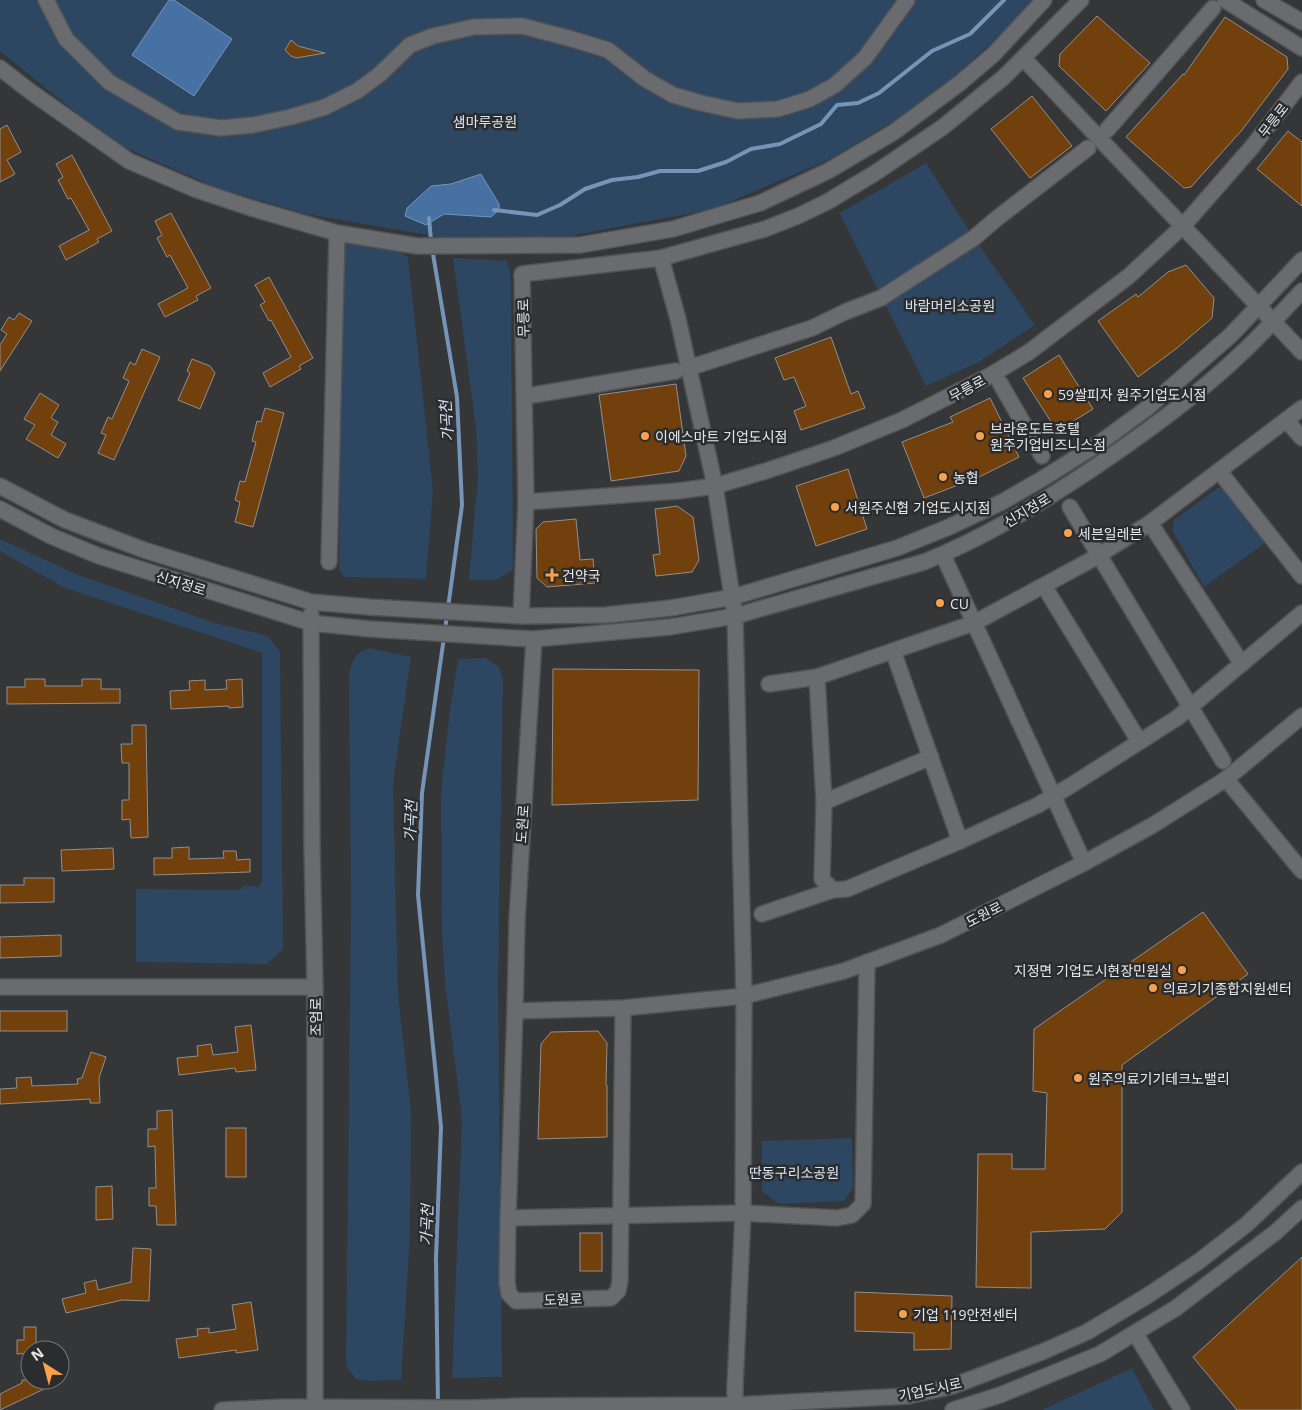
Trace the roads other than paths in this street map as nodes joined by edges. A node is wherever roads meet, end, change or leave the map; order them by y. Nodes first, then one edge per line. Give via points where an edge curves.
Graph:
1 (46, 0) edge
2 (907, 0) edge
3 (1044, 0) edge
4 (1081, 0) edge
5 (1264, 0) edge
6 (1219, 4) edge
7 (1302, 22) edge
8 (1302, 48) edge
9 (1024, 59) junction
10 (0, 68) edge
11 (1302, 82) edge
12 (1107, 130) dead end
13 (1088, 148) dead end
14 (1183, 226) junction
15 (337, 233) junction
16 (661, 258) junction
17 (1302, 260) edge
18 (1302, 291) edge
19 (1258, 305) junction
20 (1273, 321) junction
21 (1302, 352) edge
22 (698, 365) dead end
23 (676, 371) dead end
24 (1000, 383) dead end
25 (533, 395) dead end
26 (1302, 408) edge
27 (1286, 420) junction
28 (1302, 438) edge
29 (1042, 456) dead end
30 (1219, 471) junction
31 (0, 486) edge
32 (714, 486) junction
33 (526, 502) junction
34 (1070, 507) dead end
35 (0, 510) edge
36 (1150, 523) junction
37 (943, 554) junction
38 (1094, 558) junction
39 (329, 562) dead end
40 (1302, 576) edge
41 (1044, 586) junction
42 (733, 597) junction
43 (312, 602) junction
44 (1302, 614) edge
45 (520, 616) junction
46 (735, 616) junction
47 (311, 623) junction
48 (974, 623) junction
49 (534, 639) junction
50 (893, 651) junction
51 (1242, 664) junction
52 (816, 677) junction
53 (769, 684) dead end
54 (1190, 706) junction
55 (1302, 716) edge
56 (1139, 741) junction
57 (931, 756) junction
58 (1223, 761) dead end
59 (1226, 779) junction
60 (1053, 796) junction
61 (824, 802) junction
62 (960, 841) junction
63 (1084, 863) junction
64 (1302, 871) edge
65 (833, 890) junction
66 (762, 914) dead end
67 (867, 962) junction
68 (0, 987) edge
69 (316, 987) junction
70 (744, 996) junction
71 (623, 1008) junction
72 (516, 1010) junction
73 (1302, 1172) edge
74 (1302, 1208) edge
75 (742, 1213) junction
76 (620, 1216) junction
77 (508, 1218) junction
78 (1134, 1333) junction
79 (315, 1408) edge
80 (735, 1408) edge
81 (222, 1410) edge
82 (952, 1410) edge
83 (1182, 1410) edge

1 - 2 street via 66,39 109,82 178,122 220,128 262,123 325,107 357,91 379,75 410,44 474,27 522,26 608,50 645,79 673,94 701,103 738,111 778,109 810,99 841,80 865,58
3 - 15 street via 994,54 894,132 828,171 760,203 673,229 580,245 417,246
4 - 9 street, 무릉로
5 - 7 street
6 - 8 street
6 - 12 street
9 - 14 street
9 - 16 street, 무릉로 via 943,127 827,202 765,228
10 - 15 street via 129,161 197,190
11 - 14 street, 무릉로 via 1252,147
13 - 22 street via 974,238 881,298 812,328
14 - 19 street
14 - 32 street, 무릉로 via 1129,276 1029,352 991,375 902,420 834,448
15 - 39 street
16 - 32 street via 678,319
16 - 33 street, 무릉로 via 522,274
17 - 19 street
18 - 20 street, 신지정로
19 - 20 street
19 - 42 street, 신지정로 via 1231,335 1146,409 1098,444 1002,502 897,548
20 - 21 street
20 - 37 street, 신지정로 via 1197,391 1118,452 996,529
23 - 25 street
24 - 29 street
26 - 27 street
27 - 28 street
27 - 30 street
30 - 36 street
30 - 40 street
31 - 43 street, 신지정로 via 65,520 135,547
32 - 33 street, 무릉로
32 - 42 street
33 - 45 street, 무릉로
34 - 38 street
35 - 47 street, 신지정로 via 99,556
36 - 38 street
36 - 51 street
37 - 46 street, 신지정로 via 868,579
37 - 48 street
38 - 41 street
38 - 54 street
41 - 48 street
41 - 56 street
42 - 45 street, 신지정로 via 606,615
42 - 46 street
43 - 45 street, 신지정로
43 - 47 street, 조엄로
44 - 51 street
46 - 49 street, 신지정로 via 670,627
46 - 70 street
47 - 49 street, 신지정로
47 - 69 street, 조엄로
48 - 50 street
48 - 60 street
49 - 72 street, 도원로 via 516,920
50 - 52 street
50 - 57 street
51 - 54 street
52 - 53 street
52 - 61 street
54 - 56 street via 1177,718
54 - 58 street
55 - 59 street, 도원로
56 - 60 street
57 - 61 street
57 - 62 street
59 - 63 street, 도원로
59 - 64 street
60 - 62 street
60 - 63 street
61 - 65 street via 822,879
62 - 65 street via 847,889
63 - 67 street, 도원로 via 941,935
65 - 66 street
67 - 70 street, 도원로
67 - 75 street via 863,1204 852,1215 837,1218
68 - 69 street
69 - 79 street, 조엄로
70 - 71 street, 도원로
70 - 75 street
71 - 72 street, 도원로
71 - 76 street, 도원로
72 - 77 street, 도원로
73 - 80 street, 기업도시로 via 1248,1224 1198,1262 1087,1332 1042,1352 953,1386 908,1396
74 - 78 street, 기업도시로 via 1276,1232 1176,1308
75 - 76 street
75 - 80 street
76 - 77 street
76 - 77 street, 도원로 via 620,1282 618,1292 611,1298 516,1301 509,1294 507,1282
78 - 82 street, 기업도시로 via 1100,1354 1000,1395
78 - 83 street
79 - 80 street, 기업도시로
79 - 81 street, 기업도시로

